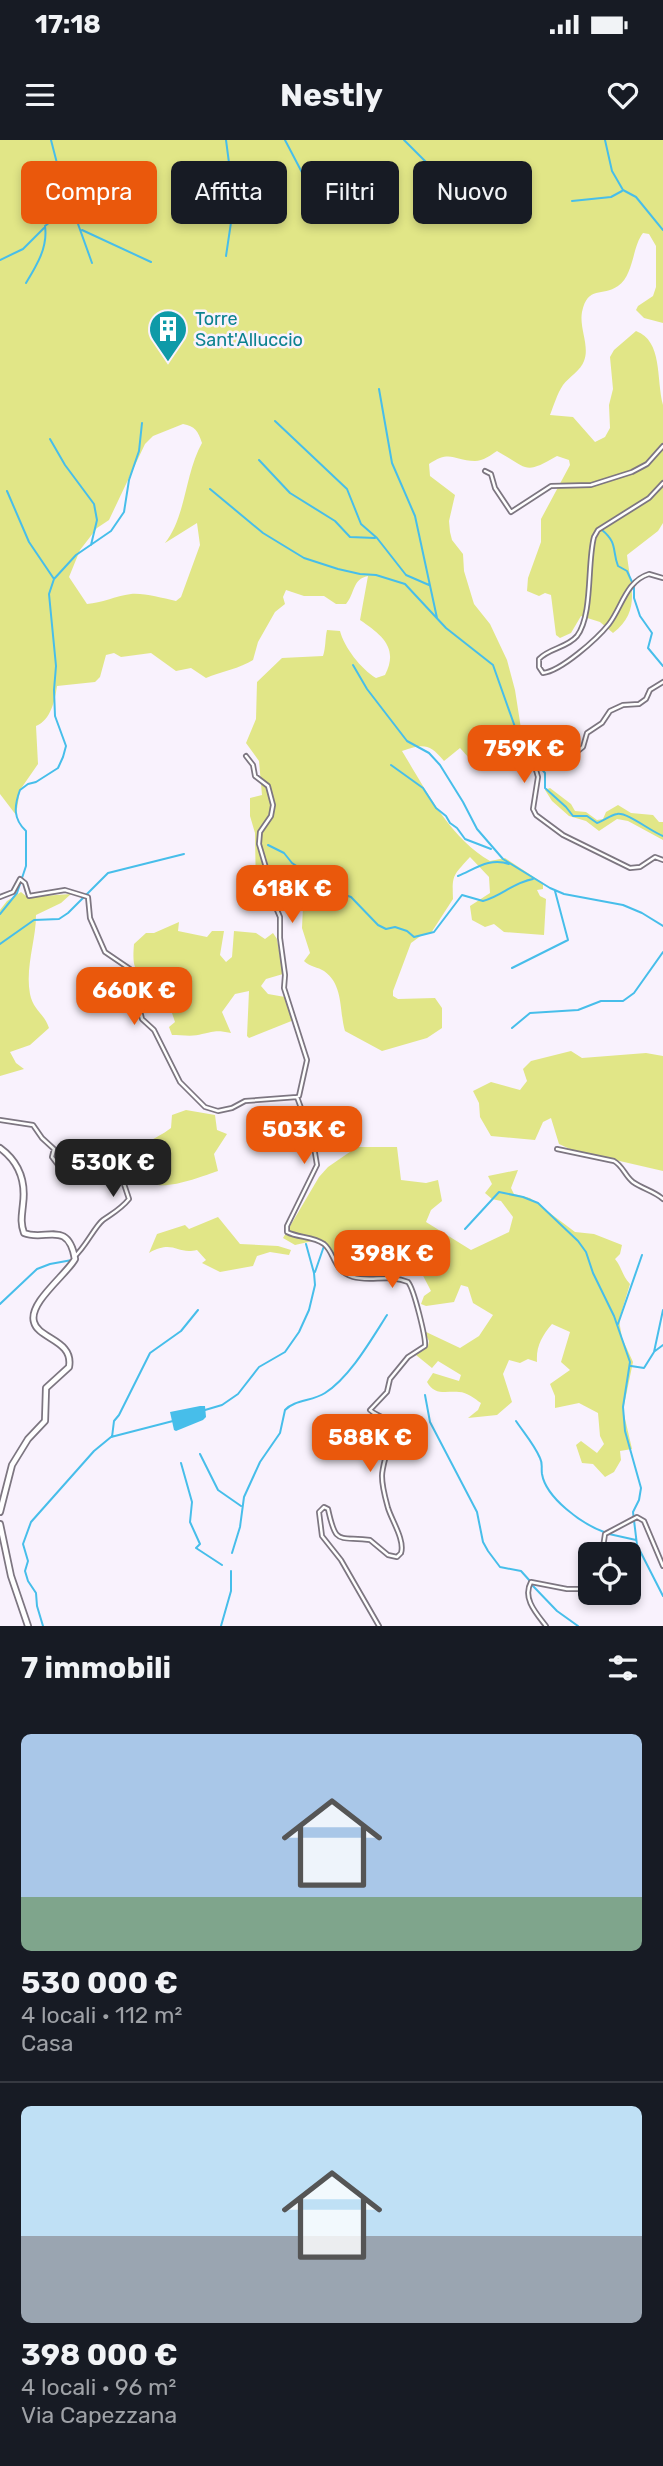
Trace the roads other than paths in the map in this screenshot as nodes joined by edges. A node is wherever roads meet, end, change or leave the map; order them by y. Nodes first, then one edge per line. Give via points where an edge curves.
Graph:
1 (663, 446) edge
2 (485, 471) dead end
3 (663, 483) edge
4 (663, 578) edge
5 (663, 682) edge
6 (246, 756) dead end
7 (663, 860) edge
8 (0, 897) edge
9 (298, 1097) junction
10 (0, 1120) edge
11 (0, 1148) edge
12 (557, 1149) dead end
13 (663, 1199) edge
14 (74, 1257) junction
15 (0, 1512) edge
16 (0, 1524) edge
17 (604, 1542) edge
18 (663, 1566) edge
19 (578, 1589) edge
20 (28, 1626) edge
21 (379, 1626) edge
22 (546, 1626) edge

1 - 2 street via 647,464 632,472 584,486 551,486 511,512
3 - 4 street via 649,498 598,530 582,628 570,642 543,655 539,667 551,673 603,631 635,582 649,574
5 - 7 street via 639,704 610,710 602,723 587,733 578,751 535,763 538,777 533,809 563,835 630,868 655,856
6 - 9 street via 255,776 268,786 273,805 259,845 266,884 281,917 284,988 307,1060
8 - 9 street via 13,892 20,879 29,896 65,890 88,897 90,918 105,953 130,969 142,1018 180,1082 205,1107 218,1111 245,1101
9 - 21 street via 317,1165 288,1232 325,1245 335,1264 354,1278 408,1282 426,1341 390,1378 387,1392 370,1410 382,1417 387,1427 390,1445 382,1488 402,1542 401,1553 394,1557 370,1540 340,1538 332,1528 328,1508 319,1512 322,1536
10 - 14 street via 33,1125 54,1149 52,1157 58,1165 83,1161 119,1169 130,1199 101,1221
11 - 14 street via 20,1172 24,1233 58,1234
12 - 13 street via 614,1161 633,1182
14 - 15 street via 34,1315 36,1327 69,1355 69,1367 46,1388 45,1421 12,1465
16 - 20 street
17 - 18 street via 605,1534 634,1518 644,1521
19 - 22 street via 531,1582 530,1603

